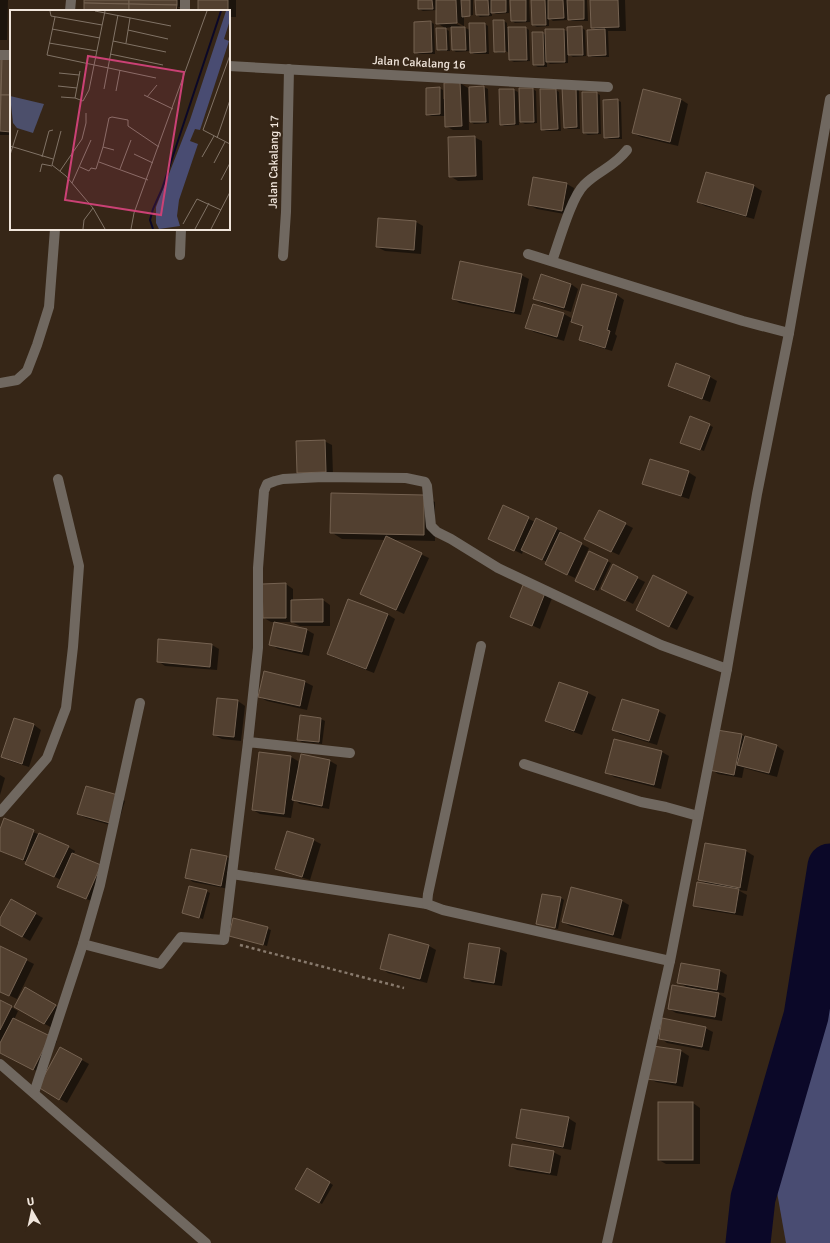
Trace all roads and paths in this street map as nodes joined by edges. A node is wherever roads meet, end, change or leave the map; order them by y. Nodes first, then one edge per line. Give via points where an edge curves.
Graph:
1 (71, 0) edge
2 (185, 0) edge
3 (70, 10) edge
4 (184, 10) edge
5 (230, 66) edge
6 (289, 69) junction
7 (608, 86) dead end
8 (830, 100) edge
9 (627, 150) dead end
10 (55, 230) edge
11 (182, 230) edge
12 (528, 254) dead end
13 (180, 255) dead end
14 (283, 256) dead end
15 (552, 261) junction
16 (789, 333) junction
17 (0, 383) edge
18 (58, 479) dead end
19 (481, 646) dead end
20 (727, 669) junction
21 (140, 703) dead end
22 (248, 742) junction
23 (350, 753) dead end
24 (524, 764) dead end
25 (0, 812) edge
26 (698, 816) junction
27 (232, 874) junction
28 (427, 904) junction
29 (224, 940) junction
30 (83, 944) junction
31 (670, 961) junction
32 (404, 988) dead end
33 (0, 1064) edge
34 (34, 1093) junction
35 (206, 1243) edge
36 (607, 1243) edge

1 - 3 street
2 - 4 street
5 - 6 street, Jalan Cakalang 16
6 - 7 street, Jalan Cakalang 16
6 - 14 street, Jalan Cakalang 17
8 - 16 street
9 - 15 street via 620,159 580,189
10 - 17 street via 49,307 37,346 27,372 17,380
11 - 13 street
12 - 15 street
15 - 16 street
16 - 20 street via 757,494
18 - 25 street via 79,566 66,708 47,758
19 - 28 street
20 - 22 street via 661,645 498,568 437,532 431,526 425,482 406,478 283,479 267,484 264,491 258,568 258,648
20 - 26 street
21 - 30 street via 100,885
22 - 23 street
22 - 27 street
24 - 26 street via 641,802
26 - 31 street
27 - 28 street
27 - 29 street
28 - 31 street via 443,910
29 - 30 street via 181,937 160,964
29 - 32 path
30 - 34 street
31 - 36 street
33 - 34 street
34 - 35 street

